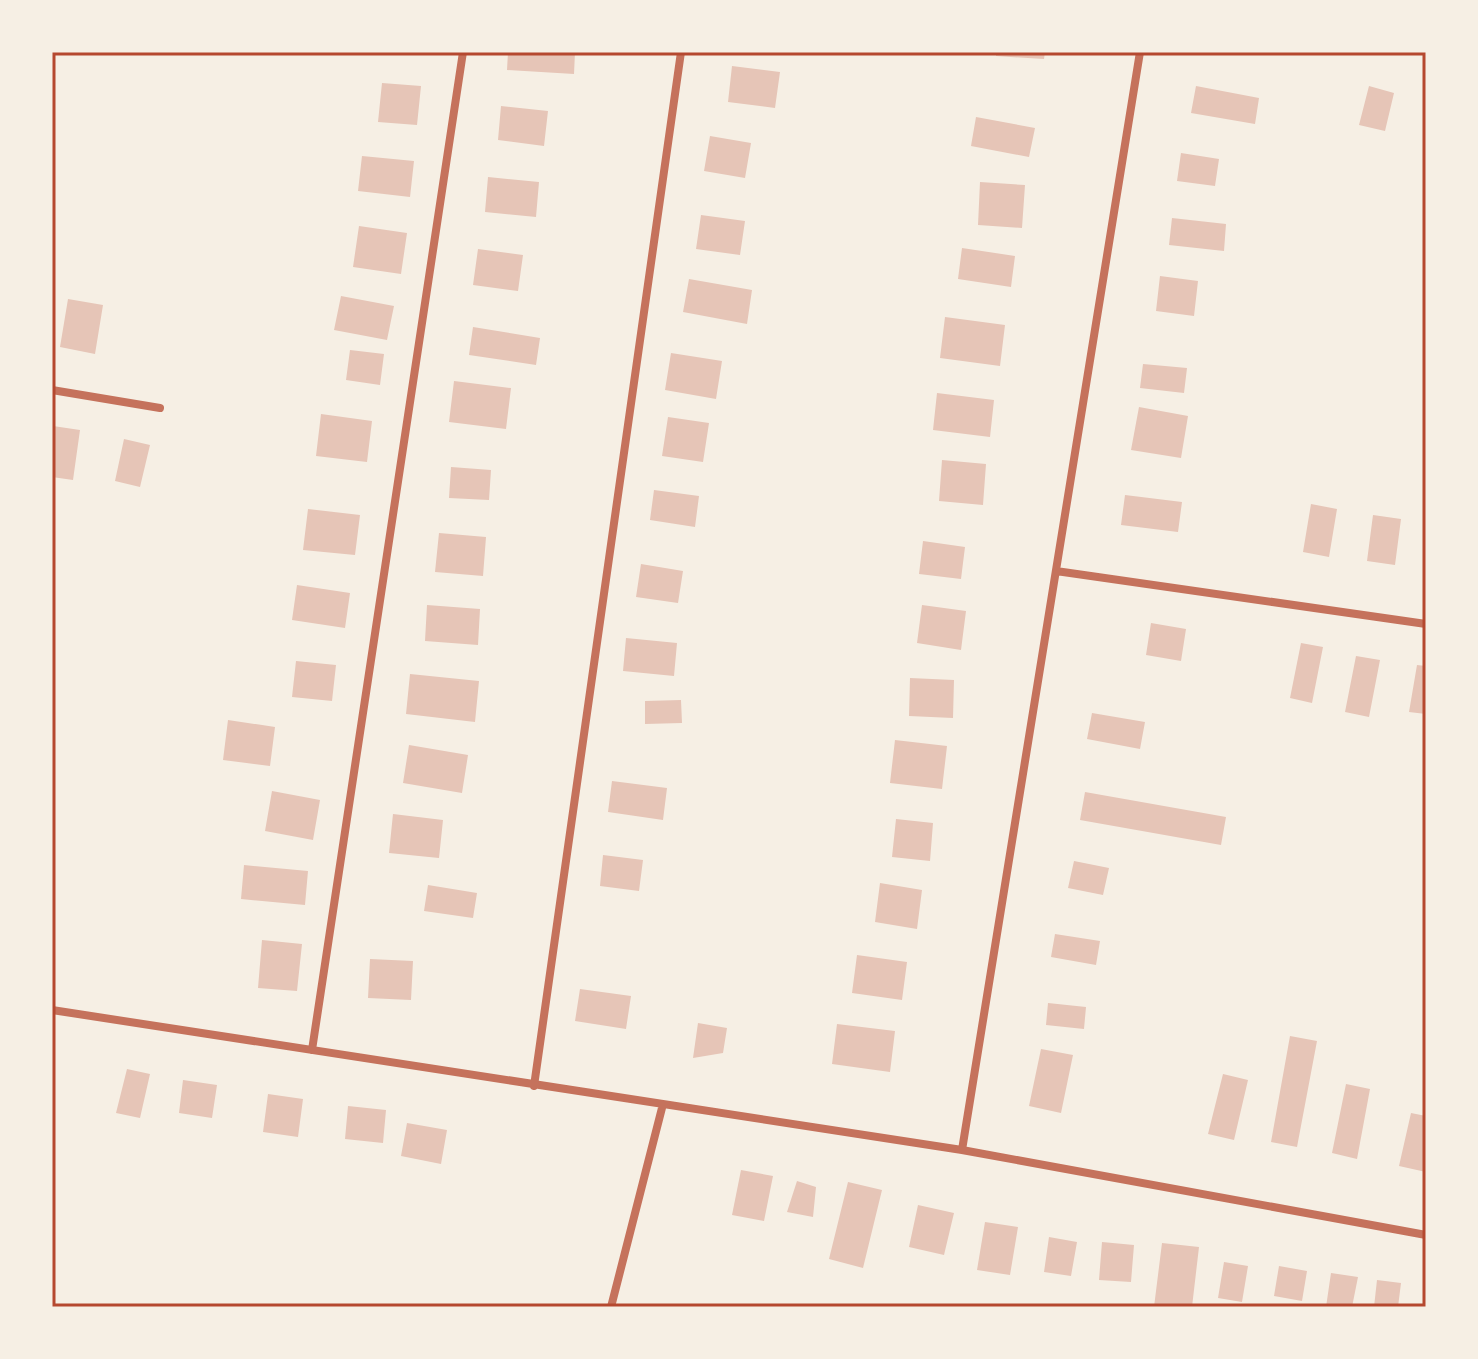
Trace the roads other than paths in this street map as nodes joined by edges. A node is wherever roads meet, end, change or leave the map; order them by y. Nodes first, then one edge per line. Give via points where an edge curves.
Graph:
1 (463, 52) edge
2 (681, 52) edge
3 (1140, 52) edge
4 (52, 390) edge
5 (160, 408) dead end
6 (1056, 571) junction
7 (1426, 624) edge
8 (52, 1010) edge
9 (312, 1050) junction
10 (534, 1086) junction
11 (663, 1104) junction
12 (962, 1150) junction
13 (1426, 1235) edge
14 (611, 1307) edge

1 - 9 street
2 - 10 street
3 - 6 street
4 - 5 street
6 - 7 street
6 - 12 street
8 - 9 street
9 - 10 street
10 - 11 street
11 - 12 street
11 - 14 street
12 - 13 street

